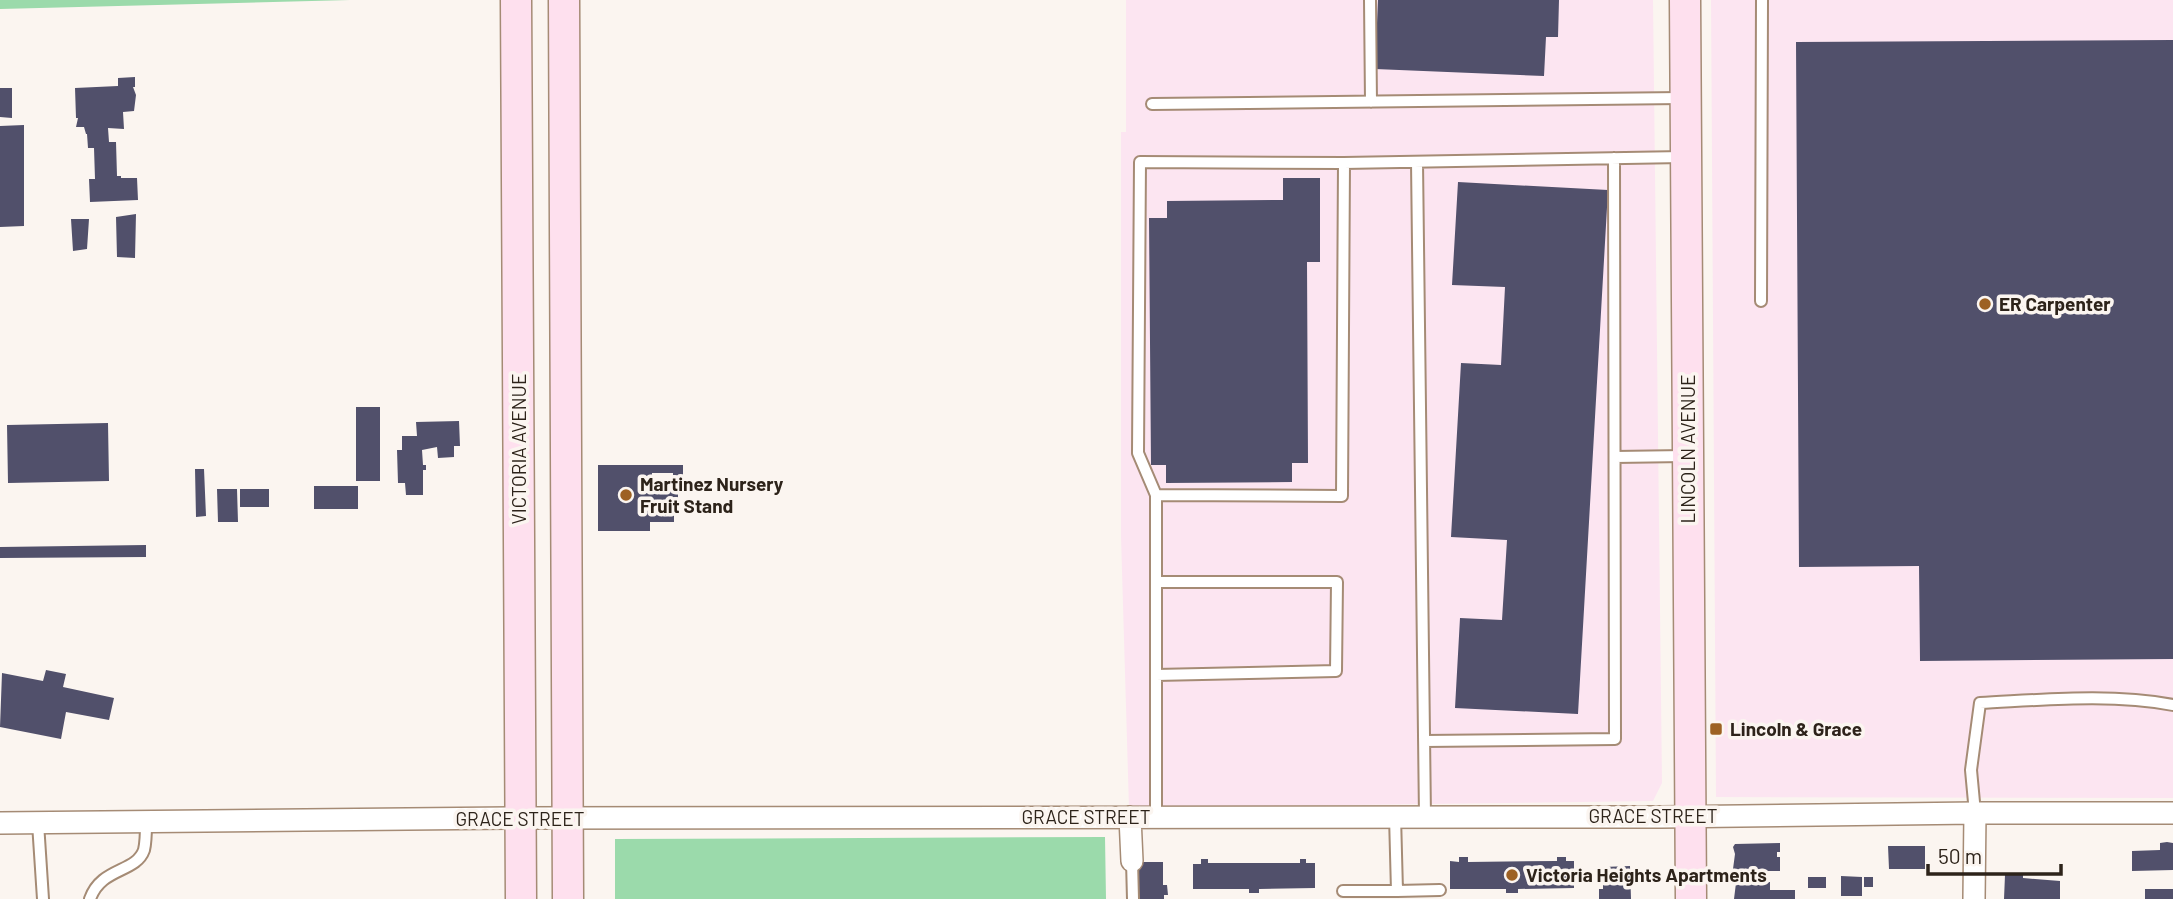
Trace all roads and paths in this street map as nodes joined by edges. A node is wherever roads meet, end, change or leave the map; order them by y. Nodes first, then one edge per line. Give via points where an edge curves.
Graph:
1 (516, 0) edge
2 (564, 0) edge
3 (1370, 0) edge
4 (1685, 0) edge
5 (1762, 0) edge
6 (1685, 98) junction
7 (1371, 102) junction
8 (1152, 104) dead end
9 (1686, 157) junction
10 (1615, 158) junction
11 (1416, 162) junction
12 (1344, 163) junction
13 (1761, 301) dead end
14 (1688, 456) junction
15 (1615, 457) junction
16 (1157, 495) junction
17 (1156, 582) junction
18 (1156, 675) junction
19 (2173, 705) edge
20 (1424, 741) junction
21 (1975, 813) junction
22 (2173, 813) edge
23 (1691, 816) junction
24 (1130, 817) junction
25 (1156, 817) junction
26 (1395, 817) junction
27 (1425, 817) junction
28 (521, 818) junction
29 (568, 819) junction
30 (146, 821) junction
31 (0, 823) edge
32 (38, 823) junction
33 (1132, 861) joint
34 (1440, 890) dead end
35 (1343, 891) dead end
36 (1397, 891) junction
37 (43, 899) edge
38 (90, 899) edge
39 (521, 899) edge
40 (568, 899) edge
41 (1133, 899) edge
42 (1691, 899) edge
43 (1974, 899) edge

1 - 28 main road, VICTORIA AVENUE
2 - 29 main road
3 - 7 lane
4 - 6 main road, LINCOLN AVENUE
5 - 13 lane
6 - 7 lane
6 - 9 main road, LINCOLN AVENUE
7 - 8 lane
9 - 10 lane
9 - 14 main road, LINCOLN AVENUE
10 - 11 lane
10 - 15 lane
11 - 12 lane
11 - 20 lane
12 - 16 lane via 1342,496
12 - 16 lane via 1140,162 1138,453
14 - 15 lane
14 - 23 main road, LINCOLN AVENUE
15 - 20 lane via 1615,739
16 - 17 lane
17 - 18 lane
17 - 18 lane via 1337,582 1337,594 1336,671
18 - 25 lane
19 - 21 lane via 2148,700 1980,703 1971,770
20 - 27 lane
21 - 22 street, GRACE STREET
21 - 23 street, GRACE STREET
21 - 43 street
23 - 27 street, GRACE STREET
23 - 42 main road, LINCOLN AVENUE
24 - 25 street, GRACE STREET
24 - 29 street, GRACE STREET
24 - 33 street
25 - 26 street, GRACE STREET
26 - 27 street, GRACE STREET
26 - 36 lane
28 - 29 street, GRACE STREET
28 - 30 street, GRACE STREET
28 - 39 main road, VICTORIA AVENUE
29 - 40 main road
30 - 32 street, GRACE STREET
30 - 38 lane via 144,851 134,864 111,873 96,886
31 - 32 street, GRACE STREET
32 - 37 lane
33 - 41 lane
34 - 36 lane
35 - 36 lane

